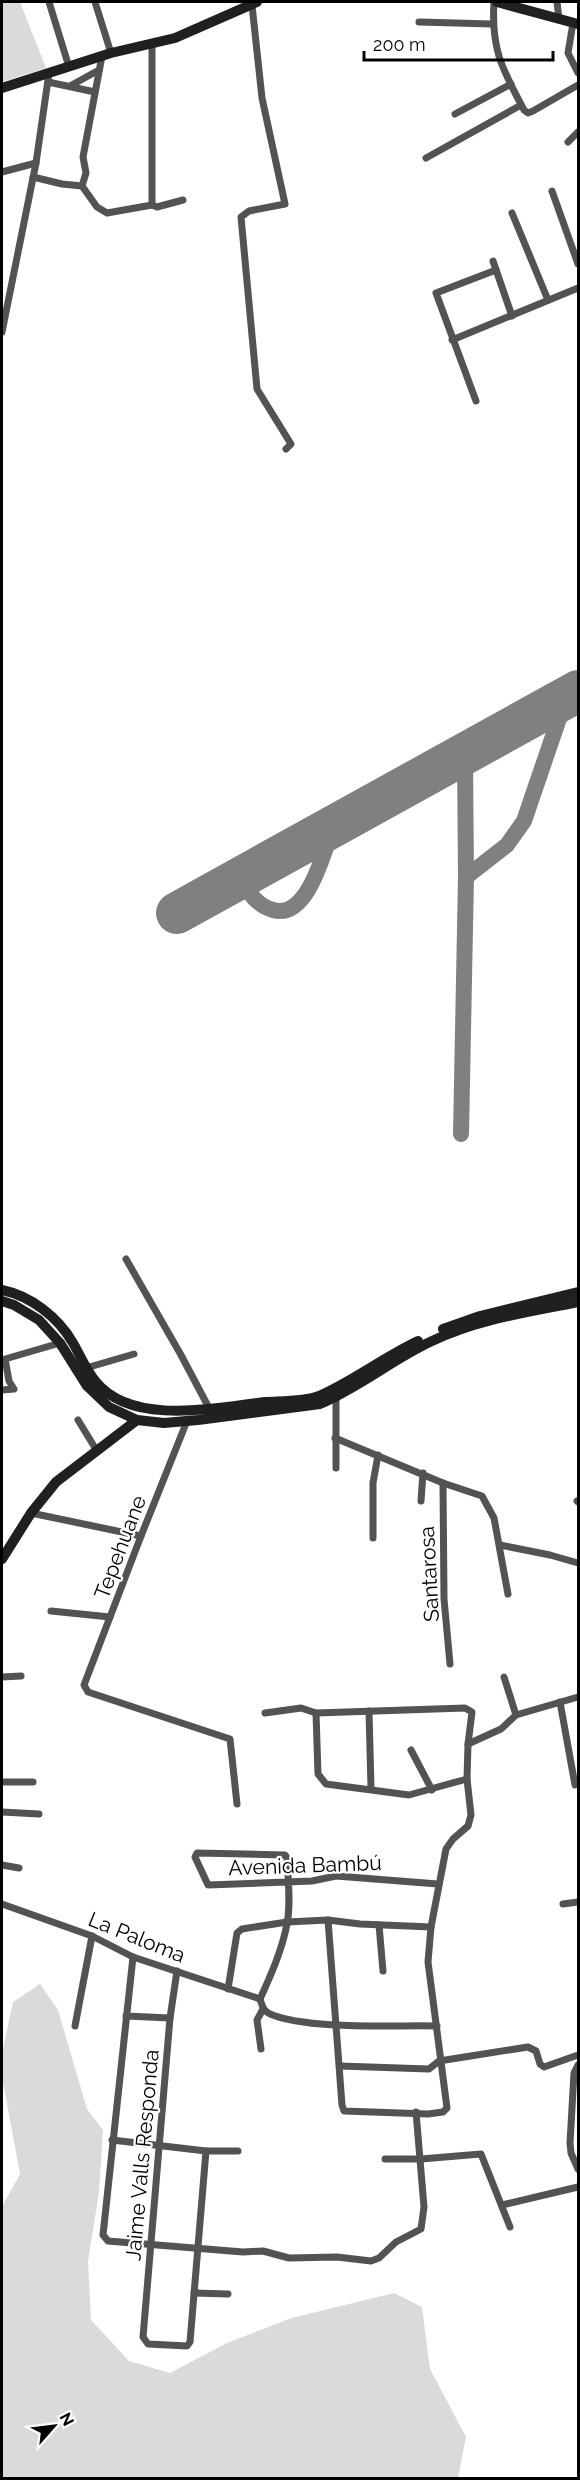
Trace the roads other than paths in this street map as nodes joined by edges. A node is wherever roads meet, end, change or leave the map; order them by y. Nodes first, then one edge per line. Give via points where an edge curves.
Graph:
1 (49, 2) edge
2 (95, 2) edge
3 (495, 2) edge
4 (557, 2) edge
5 (255, 3) edge
6 (510, 4) edge
7 (559, 19) junction
8 (419, 22) dead end
9 (576, 23) edge
10 (492, 24) junction
11 (152, 45) junction
12 (107, 54) junction
13 (69, 67) junction
14 (99, 70) junction
15 (579, 73) edge
16 (48, 77) junction
17 (510, 84) junction
18 (579, 85) edge
19 (69, 86) junction
20 (2, 88) edge
21 (95, 92) junction
22 (521, 105) junction
23 (455, 114) dead end
24 (579, 132) edge
25 (568, 142) dead end
26 (426, 158) dead end
27 (36, 163) junction
28 (2, 172) edge
29 (33, 177) junction
30 (82, 186) junction
31 (552, 191) dead end
32 (183, 200) dead end
33 (152, 205) junction
34 (512, 213) dead end
35 (493, 261) dead end
36 (579, 264) edge
37 (496, 270) junction
38 (579, 288) edge
39 (548, 300) junction
40 (512, 316) junction
41 (2, 332) edge
42 (452, 340) junction
43 (476, 401) dead end
44 (286, 449) dead end
45 (126, 1259) dead end
46 (2, 1290) edge
47 (579, 1292) edge
48 (2, 1301) edge
49 (579, 1302) edge
50 (60, 1343) junction
51 (134, 1354) dead end
52 (86, 1368) junction
53 (2, 1390) edge
54 (336, 1397) junction
55 (127, 1404) junction
56 (209, 1408) junction
57 (122, 1415) junction
58 (78, 1420) dead end
59 (137, 1420) junction
60 (187, 1421) junction
61 (335, 1437) junction
62 (97, 1451) junction
63 (378, 1455) junction
64 (336, 1468) dead end
65 (423, 1473) junction
66 (443, 1483) junction
67 (421, 1501) dead end
68 (30, 1513) junction
69 (141, 1536) junction
70 (373, 1538) dead end
71 (500, 1545) junction
72 (2, 1559) edge
73 (579, 1563) edge
74 (508, 1594) dead end
75 (51, 1611) dead end
76 (110, 1617) junction
77 (450, 1664) dead end
78 (21, 1676) dead end
79 (2, 1677) edge
80 (504, 1677) dead end
81 (579, 1697) edge
82 (560, 1702) junction
83 (369, 1711) junction
84 (265, 1713) dead end
85 (316, 1713) junction
86 (516, 1715) junction
87 (468, 1744) junction
88 (411, 1750) dead end
89 (467, 1779) junction
90 (2, 1782) edge
91 (33, 1782) dead end
92 (575, 1785) dead end
93 (371, 1788) junction
94 (432, 1790) junction
95 (237, 1804) dead end
96 (2, 1812) edge
97 (39, 1814) dead end
98 (2, 1865) edge
99 (19, 1868) dead end
100 (288, 1882) junction
101 (438, 1884) junction
102 (579, 1902) edge
103 (2, 1904) edge
104 (563, 1904) dead end
105 (328, 1920) junction
106 (287, 1922) junction
107 (379, 1925) junction
108 (431, 1927) junction
109 (92, 1936) junction
110 (133, 1957) junction
111 (177, 1971) junction
112 (383, 1971) dead end
113 (228, 1989) junction
114 (260, 1999) junction
115 (263, 2009) junction
116 (126, 2016) junction
117 (170, 2019) junction
118 (337, 2024) junction
119 (75, 2026) dead end
120 (436, 2026) junction
121 (261, 2049) dead end
122 (579, 2055) edge
123 (439, 2061) junction
124 (579, 2065) edge
125 (340, 2066) junction
126 (416, 2112) junction
127 (112, 2140) junction
128 (159, 2146) junction
129 (206, 2151) junction
130 (238, 2151) dead end
131 (385, 2159) dead end
132 (421, 2159) junction
133 (579, 2169) edge
134 (579, 2187) edge
135 (502, 2205) junction
136 (510, 2227) dead end
137 (152, 2245) junction
138 (197, 2249) junction
139 (194, 2293) junction
140 (228, 2294) dead end

1 - 13 street
2 - 12 street
3 - 6 main road
3 - 10 street
4 - 7 street
5 - 11 main road
5 - 44 street via 262,98 285,204 249,211 241,217 257,389 291,444
6 - 7 main road
7 - 9 main road
8 - 10 street
9 - 15 street via 568,53
10 - 17 street via 494,43
11 - 12 main road
11 - 33 street
12 - 13 main road
12 - 14 street
13 - 16 main road
14 - 19 street
14 - 21 street
16 - 19 street
16 - 20 main road
16 - 27 street
17 - 22 street
17 - 23 street
18 - 22 street via 528,113
19 - 21 street
21 - 30 street
22 - 26 street
24 - 25 street
27 - 28 street
27 - 29 street
29 - 30 street
29 - 41 street
30 - 33 street via 97,207 108,213
31 - 36 street
32 - 33 street
34 - 39 street
35 - 37 street
37 - 40 street
37 - 42 street via 436,293
38 - 39 street
39 - 40 street
40 - 42 street
42 - 43 street
45 - 56 street
46 - 52 main road via 33,1302 47,1313 71,1340
47 - 56 main road via 459,1322 405,1347 317,1397
48 - 50 main road via 39,1320
49 - 54 main road via 462,1328 408,1353
50 - 53 street via 5,1359 14,1389
50 - 57 main road via 87,1386
51 - 52 street
52 - 55 main road via 105,1391
54 - 60 main road via 320,1404
54 - 61 street
55 - 56 main road via 162,1410
55 - 57 main road
57 - 59 main road
58 - 62 street
59 - 60 main road
59 - 62 main road
60 - 69 street, Tepehuane
61 - 63 street
61 - 64 street
62 - 68 main road via 56,1482
63 - 65 street
63 - 70 street via 373,1483
65 - 66 street
65 - 67 street
66 - 71 street via 482,1496 494,1518
66 - 77 street, Santarosa via 444,1599
68 - 69 street
68 - 72 main road
69 - 76 street, Tepehuane
71 - 73 street
71 - 74 street
75 - 76 street
76 - 95 street, Tepehuane via 84,1685 88,1692 230,1739
78 - 79 street
80 - 86 street
81 - 82 street
82 - 86 street
82 - 92 street
83 - 85 street
83 - 87 street via 469,1708 472,1712
83 - 93 street
84 - 85 street via 301,1708
85 - 93 street via 321,1780 326,1784
86 - 87 street via 501,1729
87 - 89 street
88 - 94 street
89 - 94 street
89 - 101 street via 471,1815 468,1826 446,1849
90 - 91 street
93 - 94 street via 409,1795
96 - 97 street
98 - 99 street
100 - 100 street, Avenida Bambú via 208,1885 196,1853 285,1855
100 - 101 street, Avenida Bambú via 336,1876
100 - 106 street
101 - 108 street
102 - 104 street
103 - 109 street, La Paloma
105 - 106 street
105 - 107 street
105 - 118 street
106 - 113 street via 239,1930
106 - 114 street via 278,1959
107 - 108 street
107 - 112 street
108 - 120 street via 429,1979
109 - 110 street, La Paloma
109 - 119 street
110 - 111 street, La Paloma
110 - 116 street
111 - 113 street, La Paloma
111 - 117 street, Jaime Valls Responda
113 - 114 street, La Paloma
114 - 115 street
115 - 118 street via 301,2021
115 - 121 street via 257,2020
116 - 117 street
116 - 127 street
117 - 128 street, Jaime Valls Responda
118 - 120 street
118 - 125 street
120 - 123 street
122 - 123 street via 544,2067 536,2050 528,2047
123 - 125 street via 429,2069
123 - 126 street via 446,2110
124 - 133 street via 574,2073 570,2143
125 - 126 street via 344,2111
126 - 132 street
127 - 128 street
127 - 137 street via 103,2235 108,2241
128 - 129 street
128 - 137 street, Jaime Valls Responda
129 - 130 street
129 - 138 street
131 - 132 street
132 - 135 street via 481,2154
132 - 138 street via 421,2229 396,2242 379,2258 289,2258 263,2251
134 - 135 street
135 - 136 street
137 - 138 street
137 - 139 street, Jaime Valls Responda via 143,2337 148,2344 190,2342
138 - 139 street
139 - 140 street

